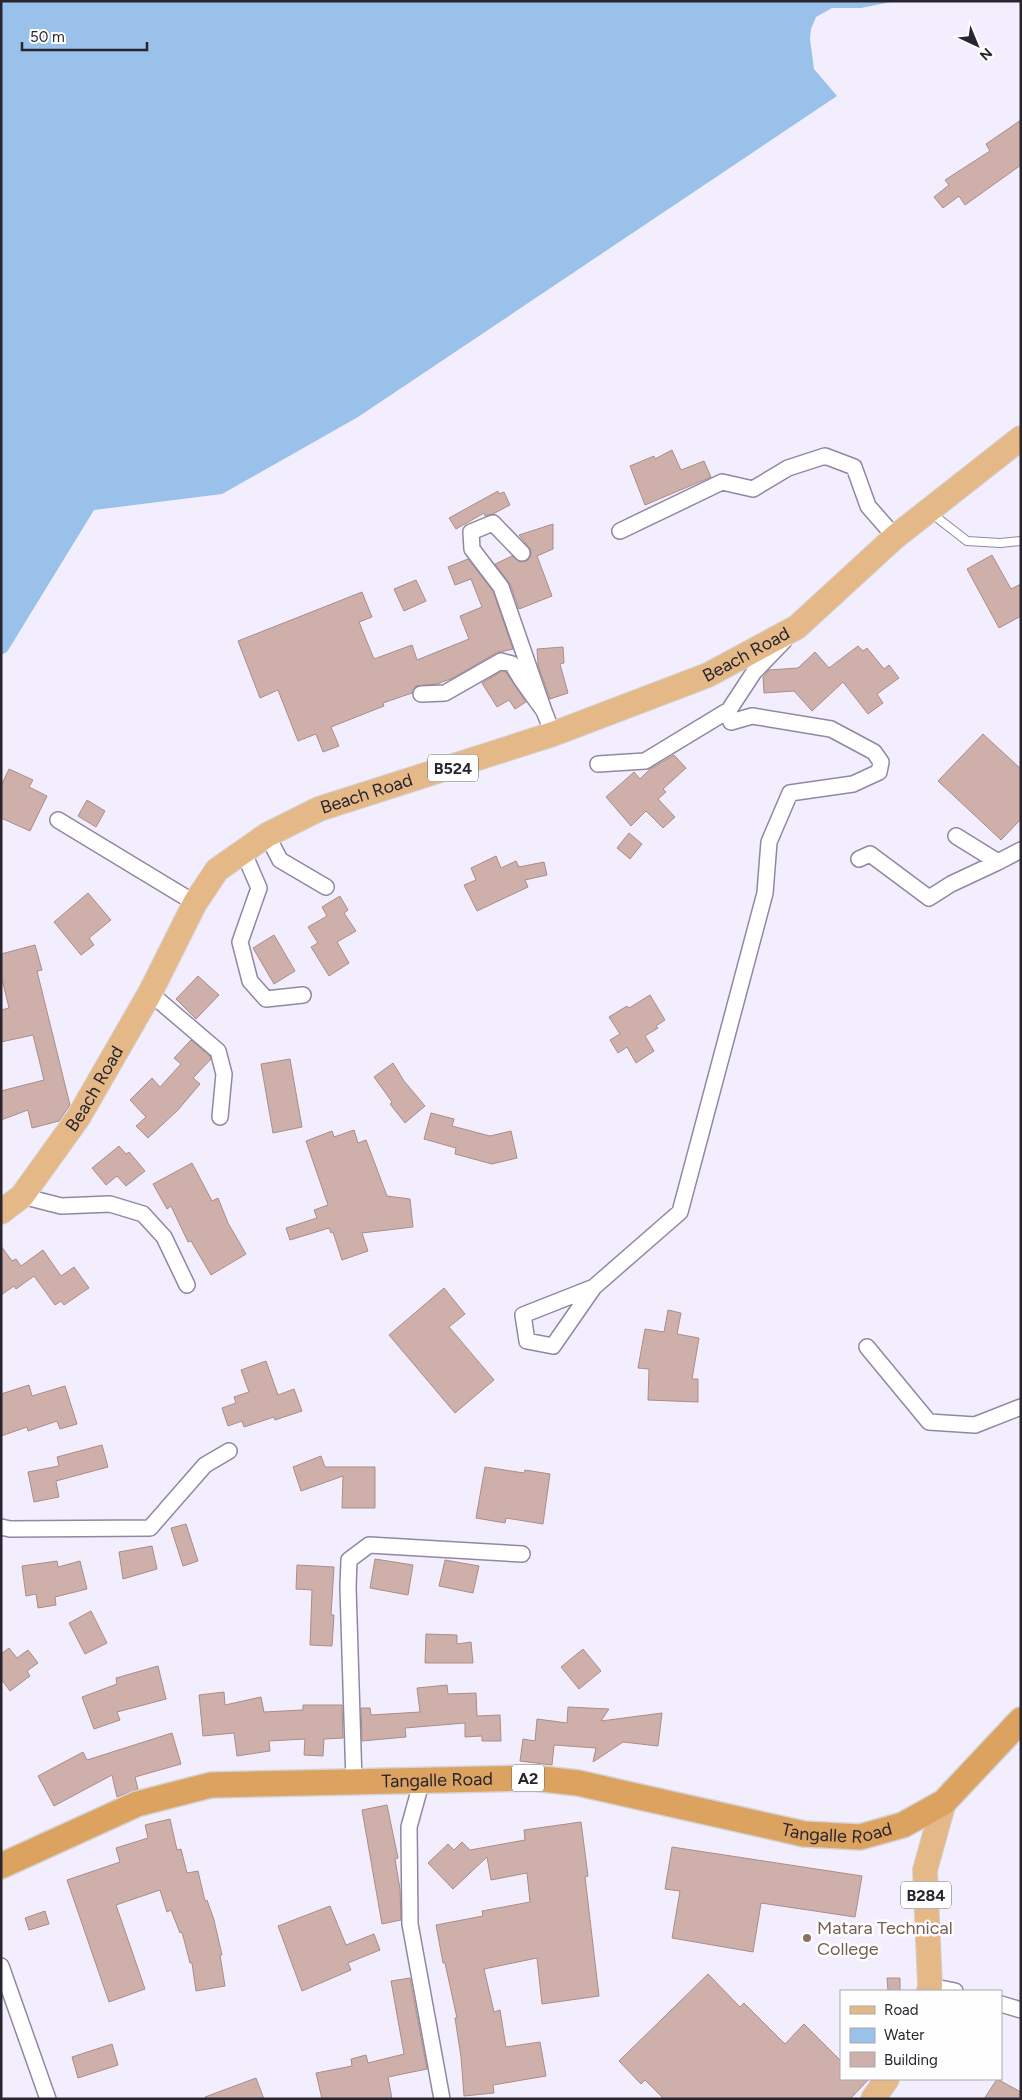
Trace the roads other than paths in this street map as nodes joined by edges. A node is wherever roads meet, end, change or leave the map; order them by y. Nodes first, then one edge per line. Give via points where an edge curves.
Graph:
1 (1021, 438) edge
2 (928, 511) junction
3 (620, 531) dead end
4 (895, 537) junction
5 (1021, 541) edge
6 (522, 553) dead end
7 (797, 627) junction
8 (421, 694) dead end
9 (729, 710) junction
10 (544, 712) junction
11 (553, 734) junction
12 (598, 764) dead end
13 (58, 820) dead end
14 (267, 835) junction
15 (956, 836) dead end
16 (1021, 850) edge
17 (243, 852) junction
18 (859, 860) dead end
19 (998, 862) junction
20 (326, 887) dead end
21 (195, 903) junction
22 (150, 993) junction
23 (303, 995) dead end
24 (220, 1117) dead end
25 (22, 1196) junction
26 (1, 1212) edge
27 (187, 1284) dead end
28 (594, 1287) junction
29 (867, 1347) dead end
30 (1021, 1406) edge
31 (229, 1451) dead end
32 (1, 1526) edge
33 (522, 1554) dead end
34 (1021, 1720) edge
35 (422, 1780) junction
36 (354, 1782) junction
37 (944, 1802) junction
38 (1, 1866) edge
39 (1, 1966) edge
40 (930, 1988) edge
41 (947, 1990) edge
42 (1002, 2004) edge
43 (1021, 2010) edge
44 (886, 2080) edge
45 (48, 2099) edge
46 (442, 2099) edge
47 (873, 2099) edge

1 - 2 main road, Beach Road / B524
2 - 4 main road, Beach Road / B524
2 - 5 lane via 966,540
3 - 4 street via 722,482 753,490 788,468 825,456 854,467 868,506
4 - 7 main road, Beach Road / B524
6 - 10 street via 493,522 471,532 472,550 501,587
7 - 9 street via 754,672
7 - 11 main road, Beach Road / B524 via 708,675
8 - 10 street via 445,693 501,661 512,664
9 - 12 street via 645,761
9 - 28 street via 731,722 752,716 831,729 874,752 881,762 879,772 853,784 790,793 769,842 765,893 680,1212
10 - 11 street
11 - 14 main road, Beach Road / B524 via 319,809
13 - 21 street
14 - 17 main road, Beach Road / B524
14 - 20 street via 280,860
15 - 19 street
16 - 19 street
17 - 21 main road, Beach Road / B524 via 217,870
17 - 23 street via 259,888 240,942 250,981 266,999
18 - 19 street via 870,854 929,898 950,884
21 - 22 main road, Beach Road / B524
22 - 24 street via 218,1051 224,1074
22 - 25 main road, Beach Road / B524 via 78,1118
25 - 26 main road, Beach Road / B524
25 - 27 street via 61,1206 110,1204 143,1214 164,1237
28 - 28 street via 523,1315 527,1341 553,1346
29 - 30 street via 929,1422 975,1426
31 - 32 street via 205,1465 150,1528 10,1529
33 - 36 street via 369,1545 349,1560
34 - 37 highway, Tangalle Road / A2
35 - 36 highway, Tangalle Road / A2
35 - 37 highway, Tangalle Road / A2 via 533,1778 578,1783 804,1834 860,1837 903,1825
35 - 46 street via 409,1827 410,1924
36 - 38 highway, Tangalle Road / A2 via 211,1785 178,1792 137,1804
37 - 40 main road, B284 via 925,1870
39 - 45 street
40 - 41 street
42 - 43 street
44 - 47 main road

